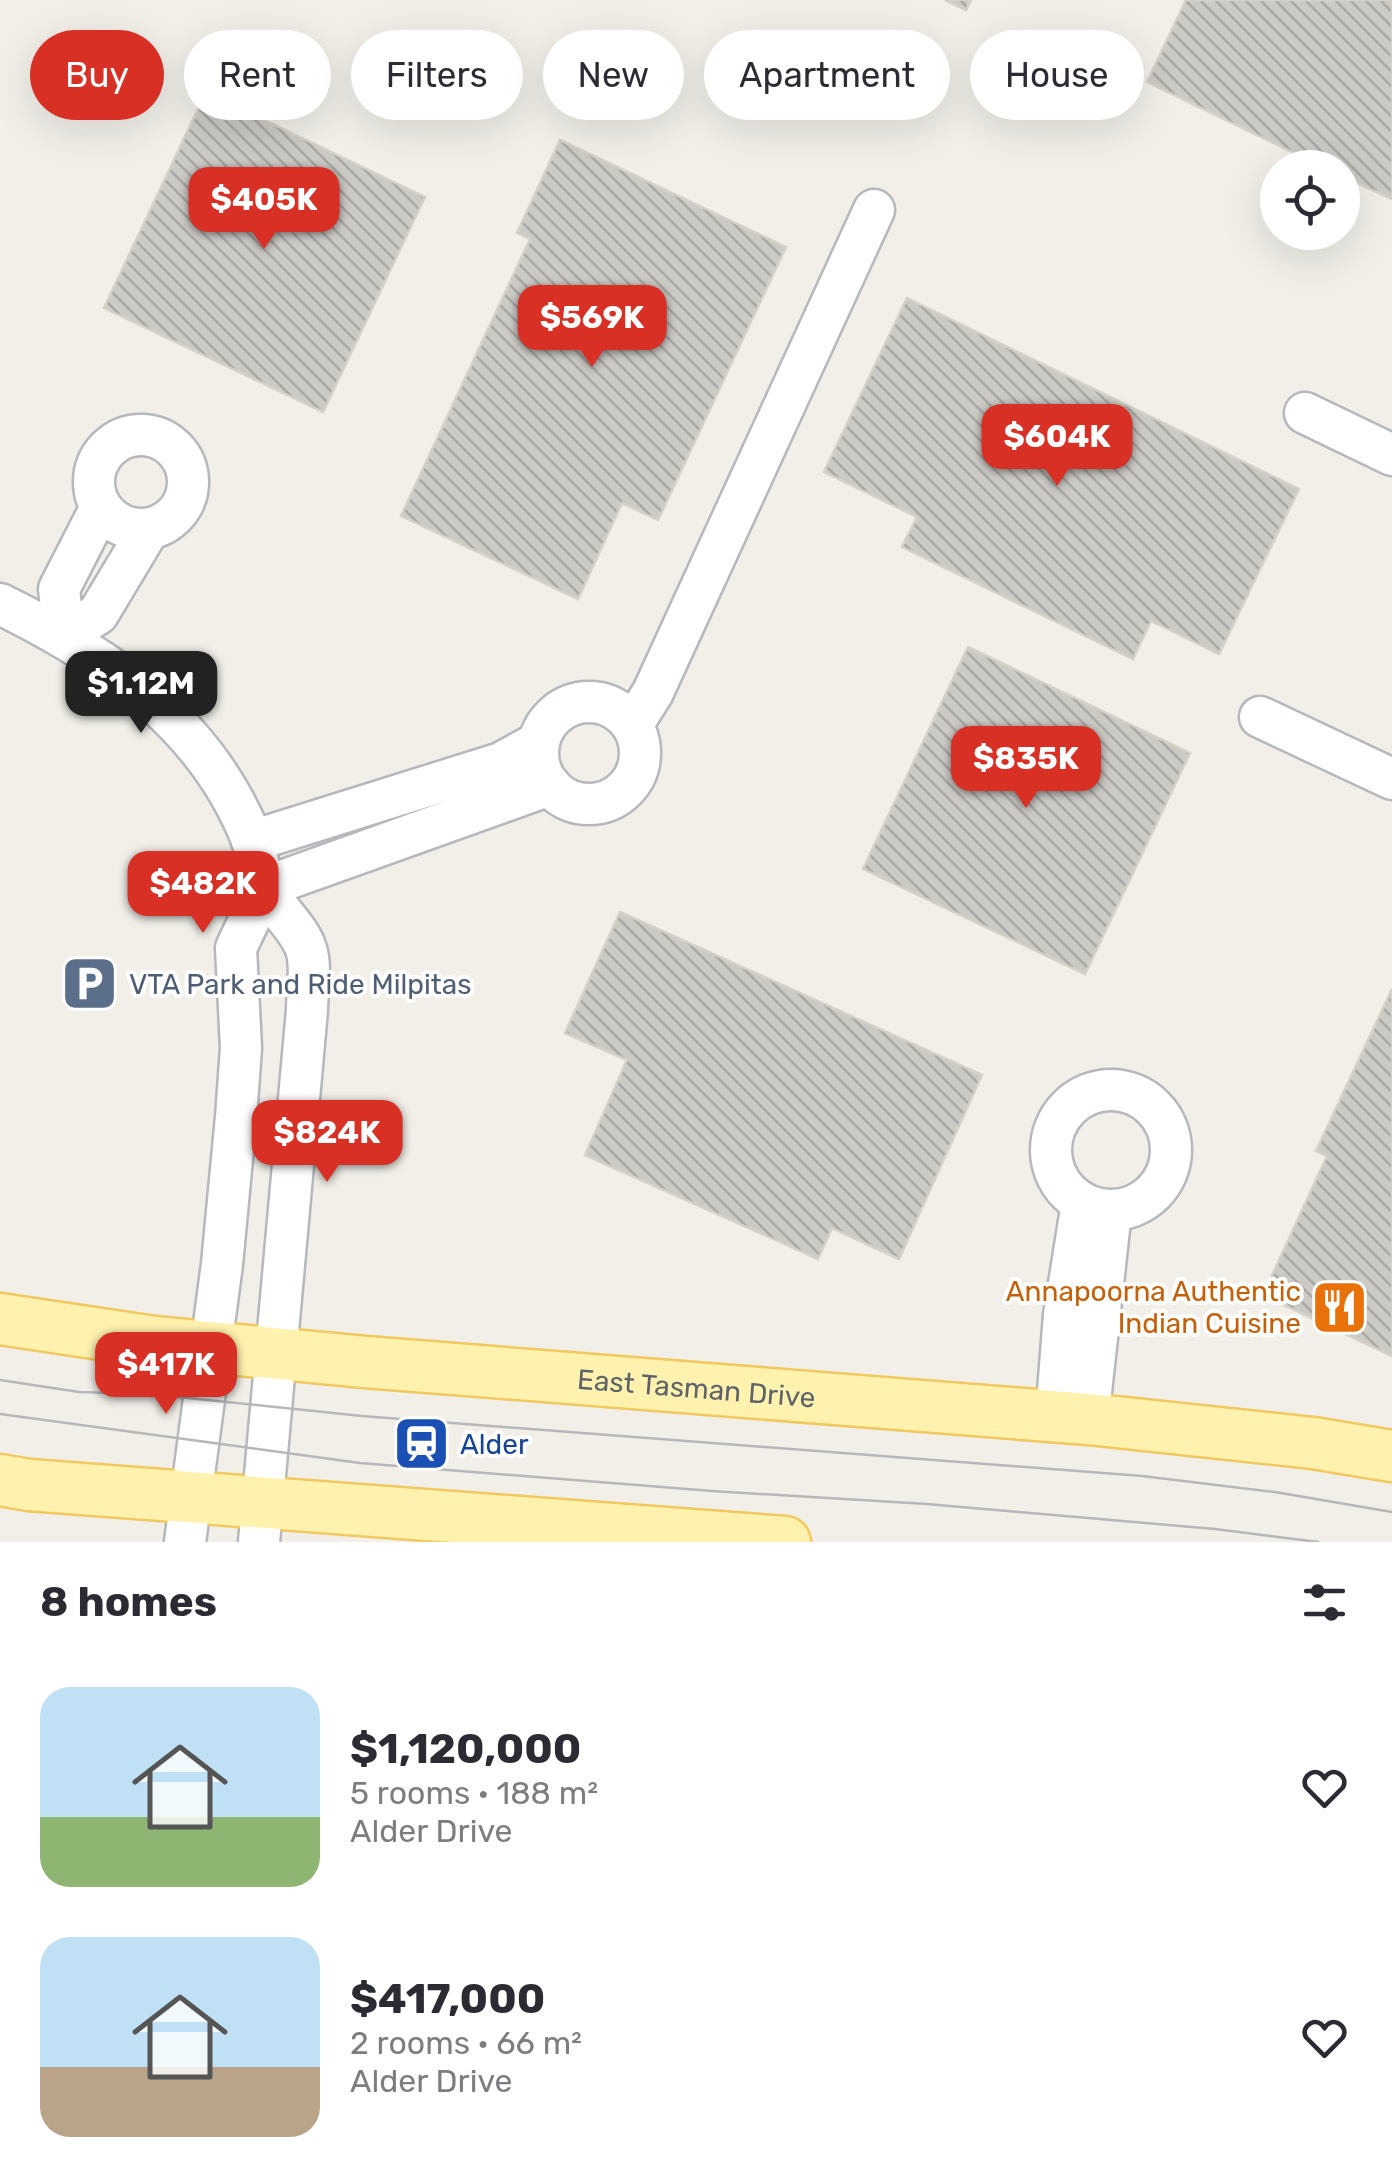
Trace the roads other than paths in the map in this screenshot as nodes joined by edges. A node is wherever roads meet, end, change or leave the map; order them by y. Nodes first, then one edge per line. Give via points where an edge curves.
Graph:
1 (874, 210) dead end
2 (1305, 413) dead end
3 (1392, 455) edge
4 (100, 507) junction
5 (149, 528) junction
6 (0, 604) edge
7 (64, 635) junction
8 (1260, 717) dead end
9 (632, 724) junction
10 (538, 742) junction
11 (1392, 779) edge
12 (550, 785) junction
13 (252, 841) junction
14 (265, 888) junction
15 (1096, 1207) dead end
16 (0, 1319) edge
17 (211, 1346) junction
18 (277, 1353) junction
19 (1072, 1418) junction
20 (1392, 1456) edge
21 (0, 1480) edge
22 (188, 1519) edge
23 (261, 1522) edge
24 (785, 1542) edge

1 - 9 street via 653,692
2 - 3 street
4 - 5 street via 114,521
4 - 5 street via 94,472 102,454 132,435 168,443 188,474 187,492 180,509
4 - 7 street via 60,590
5 - 7 street via 98,614
6 - 7 street
7 - 13 street via 152,698 192,738
8 - 11 street
9 - 10 street via 619,710 580,702 546,724
9 - 12 street via 640,764 618,796 579,804
10 - 12 street via 538,762
10 - 13 street via 502,763
12 - 14 street
13 - 14 street
14 - 17 street via 236,948 241,1048
14 - 18 street via 306,949 307,1010
15 - 19 street
16 - 17 main road, East Tasman Drive
17 - 18 main road, East Tasman Drive
17 - 22 street
18 - 19 main road, East Tasman Drive
18 - 23 street
19 - 20 main road, East Tasman Drive
21 - 22 main road
22 - 23 main road
23 - 24 main road

